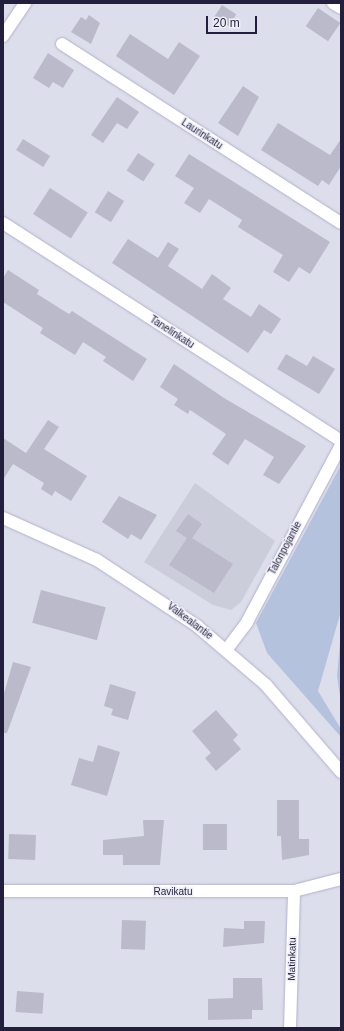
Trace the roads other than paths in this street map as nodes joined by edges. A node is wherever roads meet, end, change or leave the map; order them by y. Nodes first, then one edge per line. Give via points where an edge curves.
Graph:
1 (25, 3) edge
2 (333, 3) edge
3 (341, 8) edge
4 (3, 36) edge
5 (62, 44) dead end
6 (3, 223) edge
7 (341, 223) edge
8 (341, 441) edge
9 (341, 445) edge
10 (3, 518) edge
11 (227, 649) junction
12 (341, 772) edge
13 (341, 879) edge
14 (3, 891) edge
15 (294, 891) junction
16 (290, 1028) edge

1 - 4 street
2 - 3 street
5 - 7 street, Laurinkatu
6 - 8 street, Tanelinkatu
9 - 11 street, Talonpojantie via 247,622
10 - 11 street, Valkealantie via 69,545 127,577
11 - 12 street, Valkealantie via 266,685
13 - 15 street, Ravikatu
14 - 15 street, Ravikatu
15 - 16 street, Matinkatu

